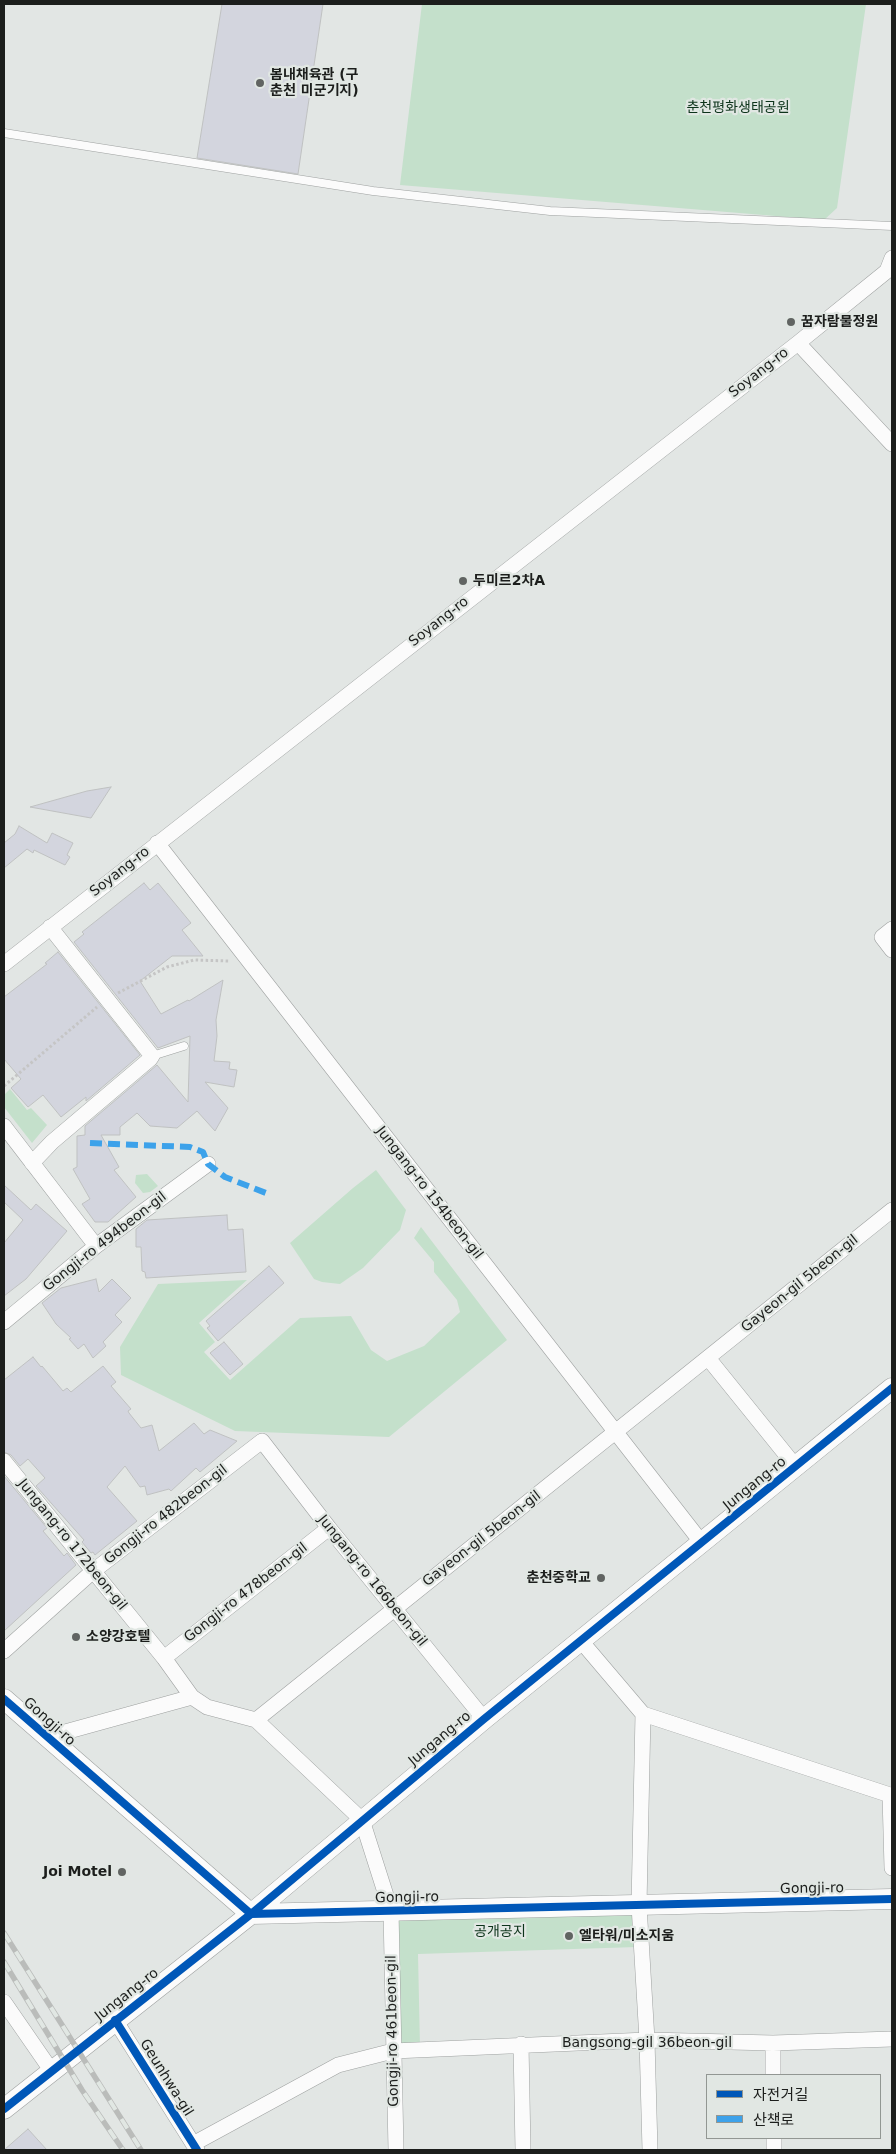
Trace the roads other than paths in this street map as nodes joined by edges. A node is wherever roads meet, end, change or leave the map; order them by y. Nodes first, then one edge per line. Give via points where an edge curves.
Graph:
1 (4, 133) edge
2 (892, 226) edge
3 (891, 269) edge
4 (798, 343) junction
5 (892, 444) edge
6 (157, 843) junction
7 (50, 927) junction
8 (892, 929) edge
9 (892, 950) edge
10 (4, 964) edge
11 (184, 1046) dead end
12 (152, 1056) junction
13 (4, 1126) edge
14 (32, 1163) junction
15 (208, 1164) dead end
16 (892, 1210) edge
17 (96, 1246) junction
18 (4, 1322) edge
19 (708, 1358) junction
20 (892, 1388) edge
21 (616, 1434) junction
22 (262, 1441) joint
23 (4, 1461) edge
24 (796, 1467) junction
25 (328, 1528) junction
26 (702, 1543) junction
27 (92, 1572) junction
28 (393, 1609) junction
29 (580, 1641) junction
30 (4, 1651) edge
31 (164, 1658) junction
32 (192, 1697) junction
33 (4, 1699) edge
34 (643, 1714) junction
35 (484, 1719) junction
36 (256, 1720) junction
37 (47, 1737) junction
38 (362, 1820) junction
39 (892, 1868) edge
40 (892, 1899) edge
41 (639, 1905) junction
42 (391, 1911) junction
43 (251, 1914) junction
44 (4, 2002) edge
45 (115, 2020) junction
46 (892, 2039) edge
47 (647, 2040) junction
48 (772, 2043) junction
49 (521, 2044) junction
50 (393, 2051) junction
51 (51, 2070) junction
52 (773, 2074) edge
53 (4, 2109) edge
54 (195, 2147) edge
55 (396, 2150) edge
56 (523, 2150) edge
57 (650, 2150) edge

1 - 2 lane via 373,191 550,211
3 - 4 street, Soyang-ro
4 - 5 street
4 - 6 street, Soyang-ro
6 - 7 street, Soyang-ro
6 - 21 street, Jungang-ro 154beon-gil
7 - 10 street, Soyang-ro
7 - 12 street
8 - 9 street via 882,937
11 - 12 lane
12 - 14 street
13 - 14 street
14 - 17 street
15 - 17 street, Gongji-ro 494beon-gil
16 - 19 street, Gayeon-gil 5beon-gil
17 - 18 street, Gongji-ro 494beon-gil
19 - 21 street, Gayeon-gil 5beon-gil
19 - 24 street
20 - 24 street, Jungang-ro
21 - 26 street, Jungang-ro 154beon-gil
21 - 28 street, Gayeon-gil 5beon-gil
22 - 25 street, Jungang-ro 166beon-gil
22 - 27 street, Gongji-ro 482beon-gil
23 - 27 street, Jungang-ro 172beon-gil
24 - 26 street, Jungang-ro
25 - 28 street, Jungang-ro 166beon-gil
25 - 31 street, Gongji-ro 478beon-gil
26 - 29 street, Jungang-ro
27 - 30 street, Gongji-ro 482beon-gil
27 - 31 street, Jungang-ro 172beon-gil
28 - 35 street, Jungang-ro 166beon-gil
28 - 36 street, Gayeon-gil 5beon-gil
29 - 34 street
29 - 35 street, Jungang-ro
31 - 32 street, Jungang-ro 172beon-gil
32 - 36 street, Jungang-ro 172beon-gil via 207,1707
32 - 37 street
33 - 37 street, Gongji-ro
34 - 39 street via 890,1795
34 - 41 street
35 - 38 street, Jungang-ro
36 - 38 street, Jungang-ro 172beon-gil
37 - 43 street, Gongji-ro
38 - 42 street, Gongji-ro 461beon-gil
38 - 43 street, Jungang-ro
40 - 41 street, Gongji-ro
41 - 42 street, Gongji-ro
41 - 47 street
42 - 43 street, Gongji-ro
42 - 50 street, Gongji-ro 461beon-gil
43 - 45 street, Jungang-ro
44 - 51 street
45 - 51 street, Jungang-ro
45 - 54 street, Geunhwa-gil
46 - 48 street, Bangsong-gil 36beon-gil
47 - 48 street, Bangsong-gil 36beon-gil
47 - 49 street, Bangsong-gil 36beon-gil
47 - 57 street
48 - 52 street
49 - 50 street, Bangsong-gil 36beon-gil
49 - 56 street
50 - 54 street, Bangsong-gil 36beon-gil via 338,2065
50 - 55 street, Gongji-ro 461beon-gil
51 - 53 street, Jungang-ro

